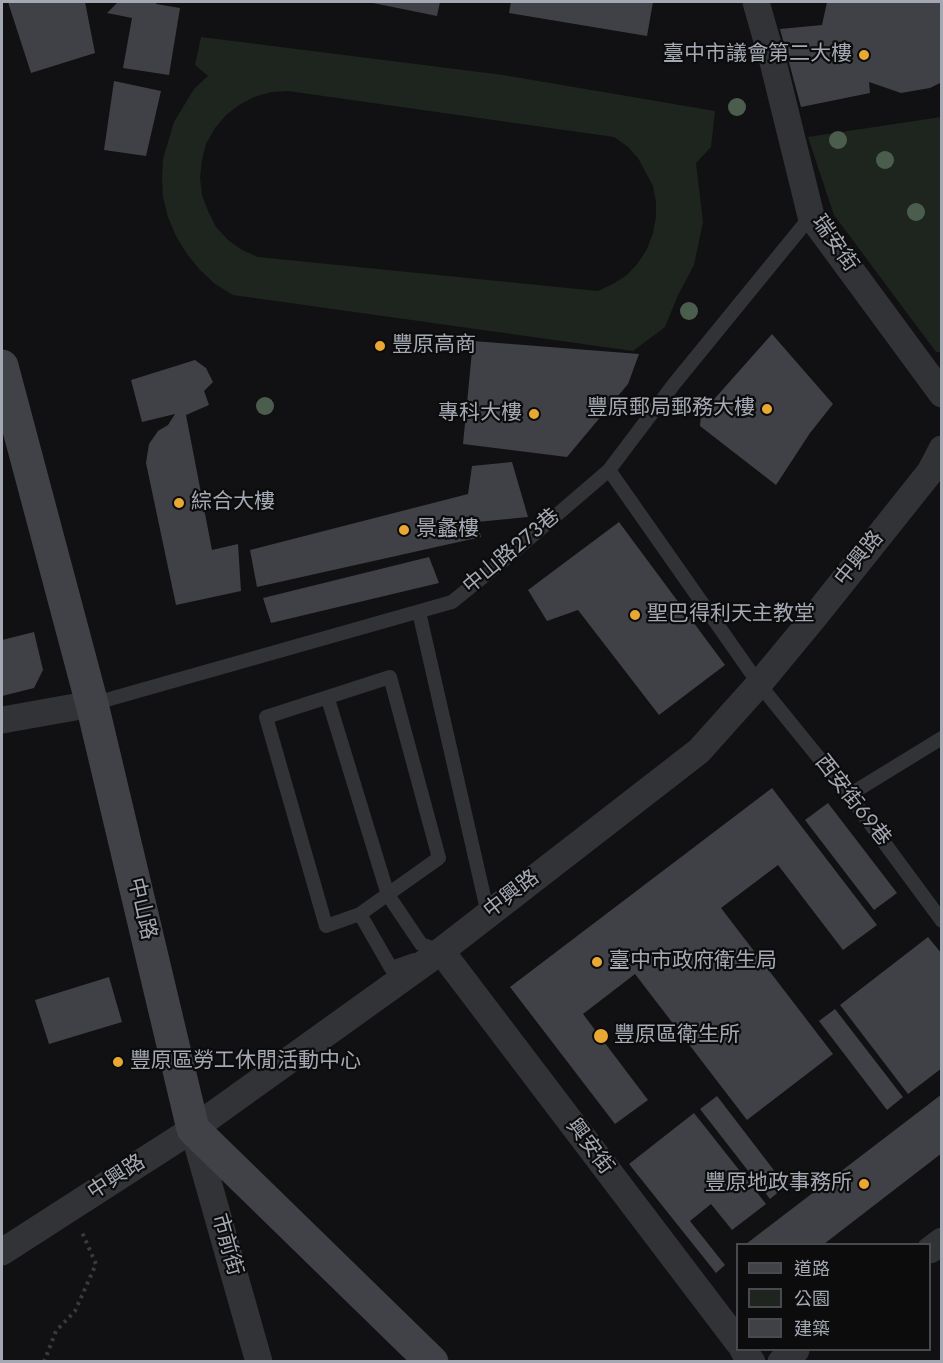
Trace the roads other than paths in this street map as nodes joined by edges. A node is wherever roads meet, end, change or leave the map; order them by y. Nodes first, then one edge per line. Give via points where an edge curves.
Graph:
1 (756, 2) edge
2 (811, 216) junction
3 (2, 366) edge
4 (942, 393) edge
5 (942, 449) edge
6 (609, 470) junction
7 (419, 612) junction
8 (759, 684) junction
9 (327, 699) junction
10 (92, 704) junction
11 (2, 720) edge
12 (942, 738) edge
13 (849, 795) junction
14 (388, 895) junction
15 (937, 907) edge
16 (360, 914) junction
17 (488, 914) junction
18 (942, 921) edge
19 (441, 951) junction
20 (193, 1129) junction
21 (2, 1252) edge
22 (736, 1339) edge
23 (795, 1351) edge
24 (259, 1362) edge
25 (432, 1362) edge
26 (781, 1362) edge

1 - 2 street, 瑞安街
2 - 4 street, 瑞安街
2 - 6 lane, 中山路273巷
3 - 10 street, 中山路
5 - 8 street, 中興路 via 930,472
6 - 7 lane, 中山路273巷 via 452,602
6 - 8 lane, 西安街69巷
7 - 10 lane, 中山路273巷
7 - 17 lane
8 - 13 lane, 西安街69巷
8 - 17 street, 中興路 via 699,751
9 - 14 lane
9 - 14 lane via 390,677 439,858
9 - 16 lane via 266,717 326,926
10 - 11 street
10 - 20 street, 中山路
12 - 13 lane
13 - 15 lane, 西安街69巷
14 - 16 lane
14 - 19 lane via 421,944
15 - 18 lane, 西安街69巷
16 - 19 lane via 391,968
17 - 19 street, 中興路
19 - 20 street, 中興路
19 - 22 street, 興安街
20 - 21 street, 中興路
20 - 24 street, 市前街
20 - 25 street
23 - 26 street

